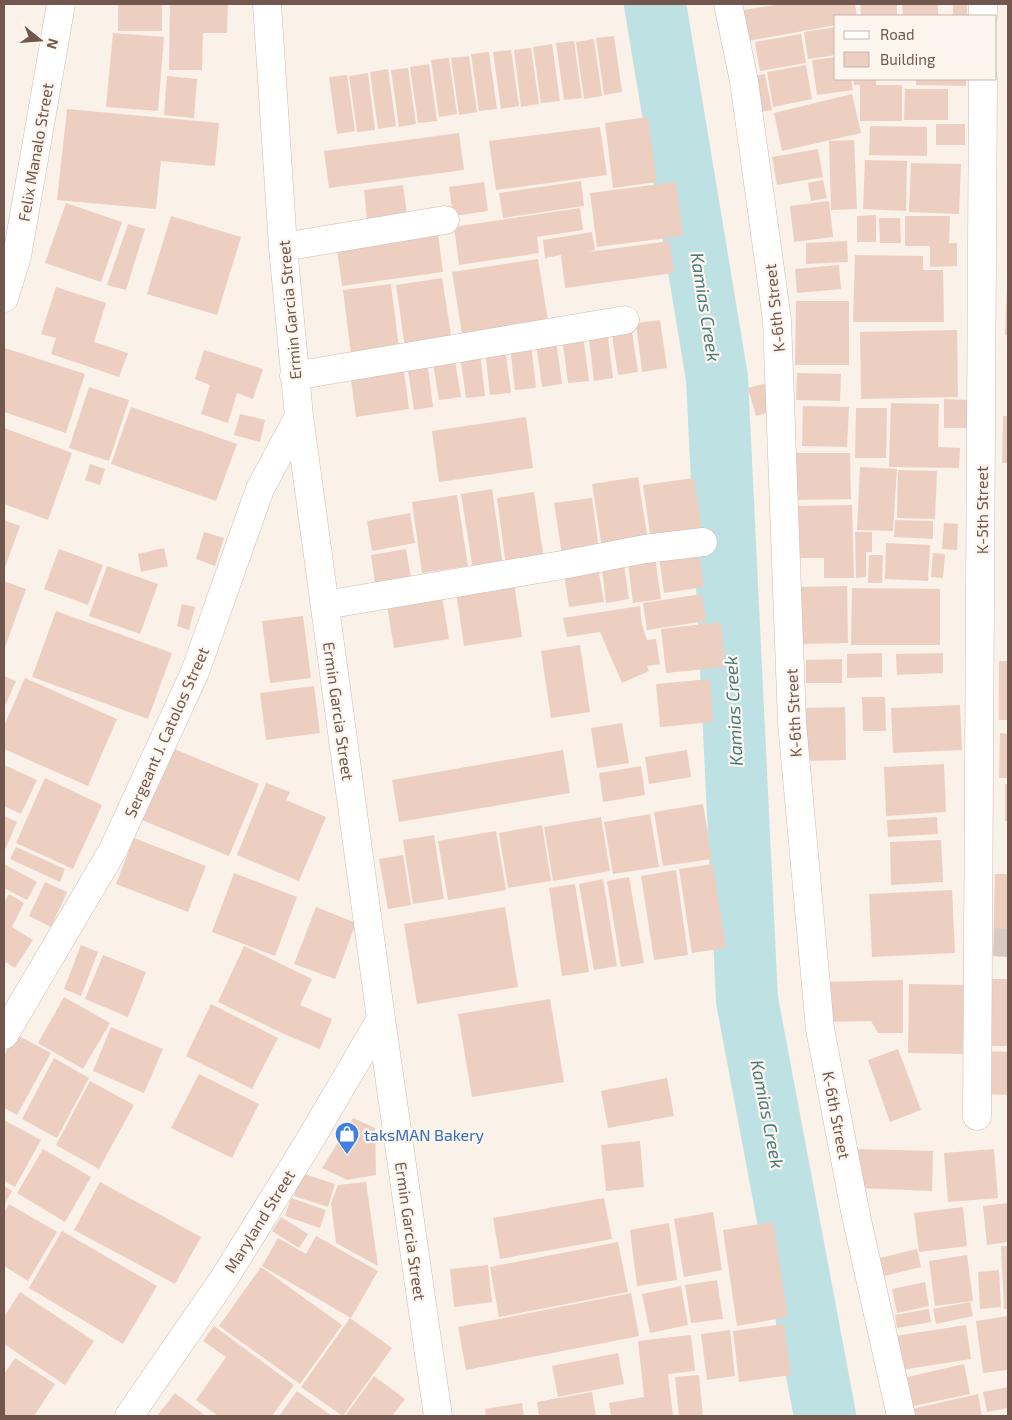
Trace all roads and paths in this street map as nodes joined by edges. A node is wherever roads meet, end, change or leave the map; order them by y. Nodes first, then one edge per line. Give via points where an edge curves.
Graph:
1 (61, 4) edge
2 (267, 4) edge
3 (728, 4) edge
4 (983, 80) edge
5 (446, 220) dead end
6 (283, 246) junction
7 (4, 298) edge
8 (625, 320) dead end
9 (294, 376) junction
10 (299, 416) junction
11 (703, 542) dead end
12 (325, 605) junction
13 (381, 1019) junction
14 (4, 1035) edge
15 (977, 1116) dead end
16 (129, 1416) edge
17 (438, 1416) edge
18 (901, 1416) edge

1 - 7 street, Felix Manalo Street via 17,256
2 - 6 street, Ermin Garcia Street
3 - 18 street, K-6th Street via 744,81 777,320 792,723 820,1029 856,1216
4 - 15 street, K-5th Street via 986,942
5 - 6 street
6 - 9 street, Ermin Garcia Street
8 - 9 street
9 - 10 street, Ermin Garcia Street
10 - 12 street, Ermin Garcia Street
10 - 14 street, Sergeant J. Catolos Street via 260,489 195,672 113,850
11 - 12 street via 645,549
12 - 13 street, Ermin Garcia Street
13 - 16 street, Maryland Street via 225,1277
13 - 17 street, Ermin Garcia Street

